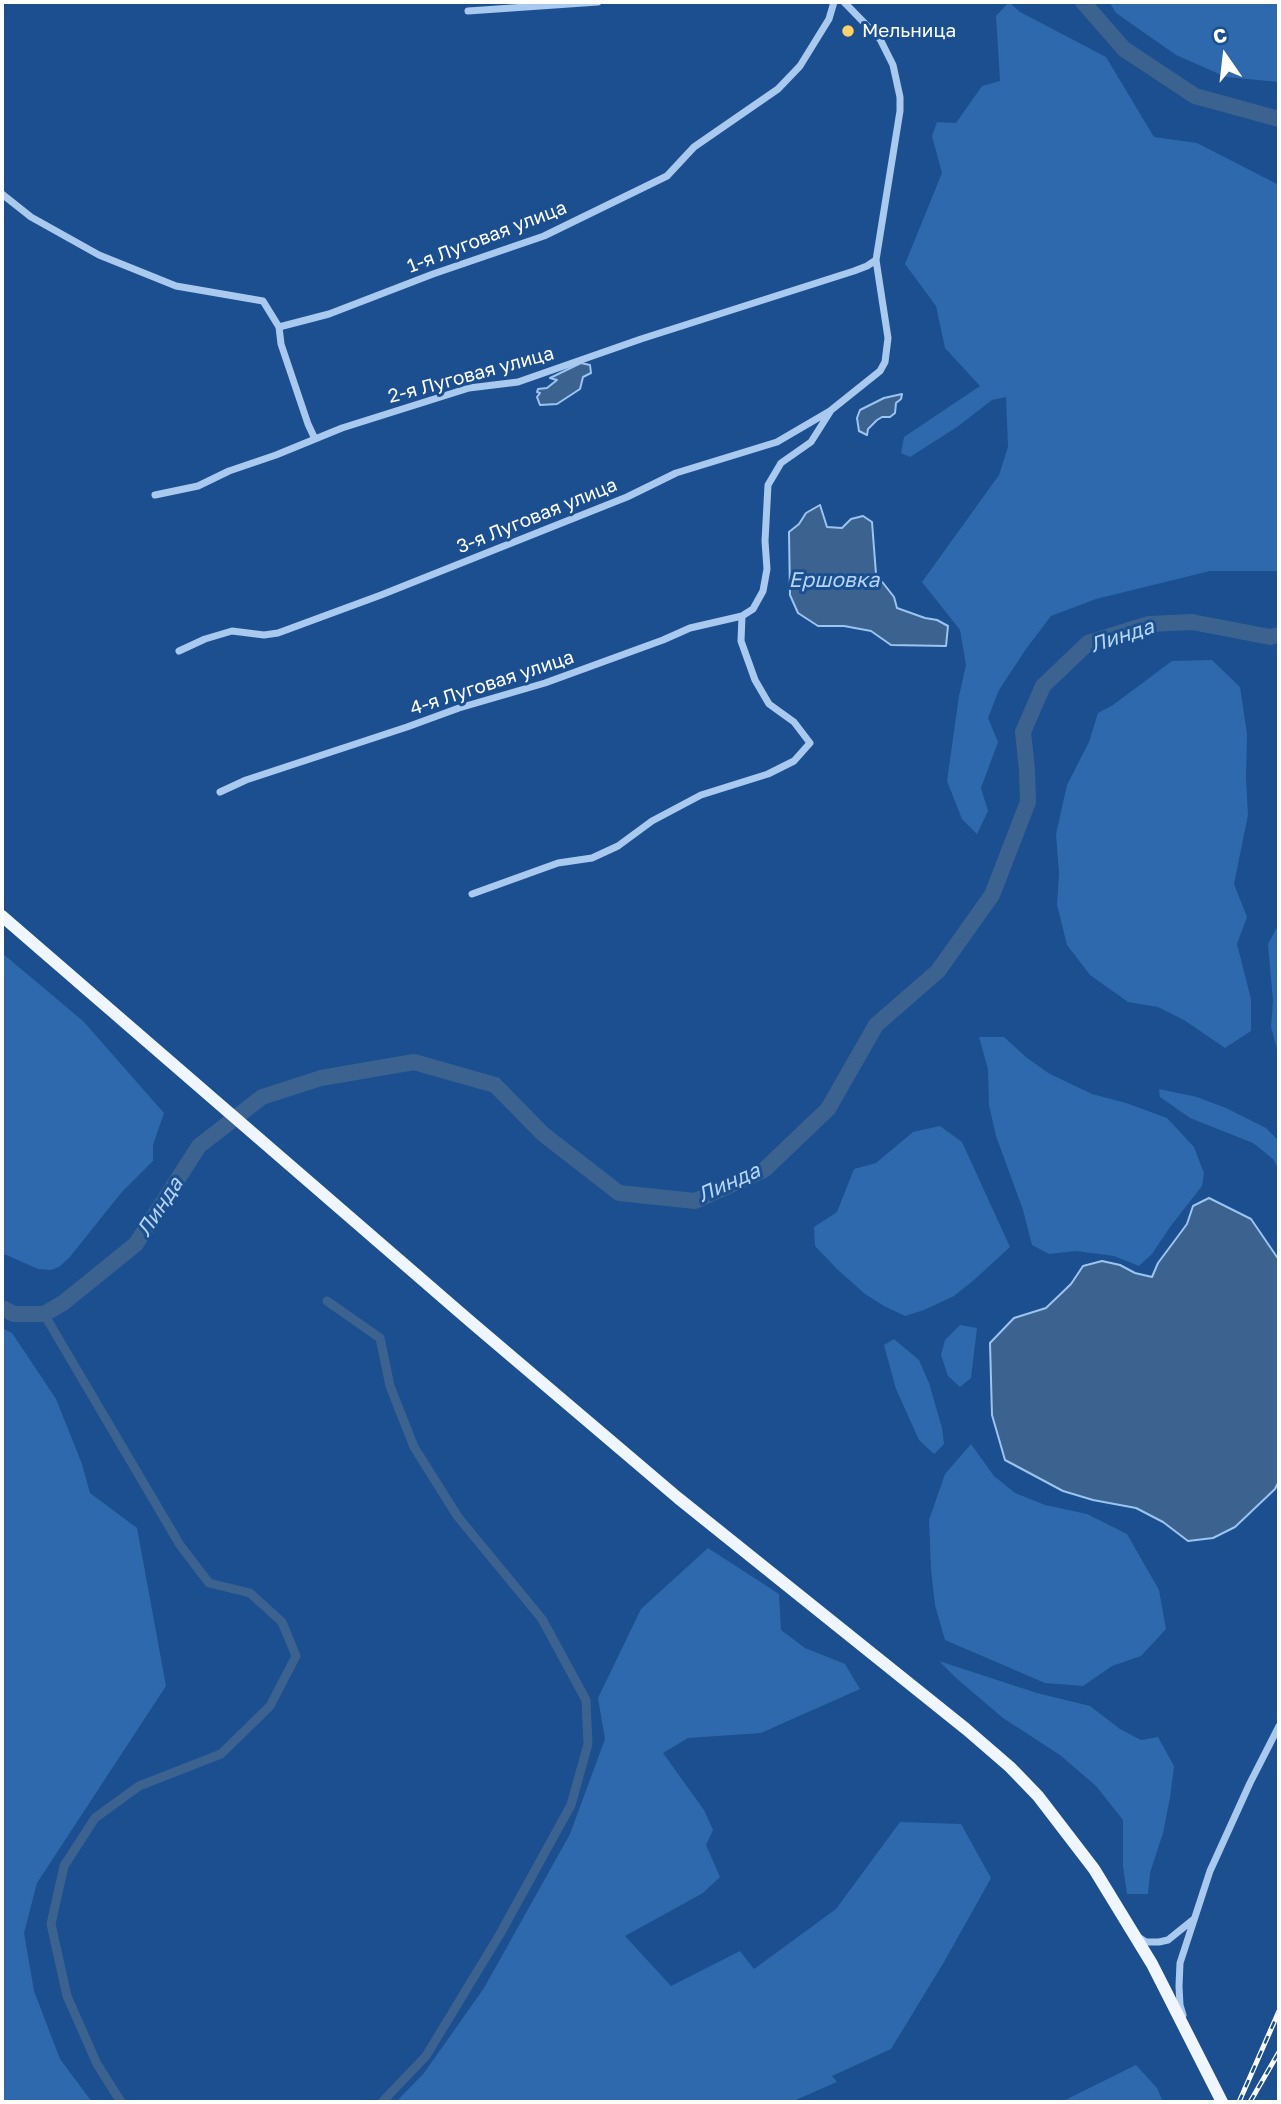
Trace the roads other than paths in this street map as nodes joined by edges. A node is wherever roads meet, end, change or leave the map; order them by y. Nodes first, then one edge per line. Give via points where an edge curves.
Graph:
1 (598, 2) edge
2 (834, 2) edge
3 (844, 2) edge
4 (468, 11) dead end
5 (2, 194) edge
6 (876, 260) junction
7 (279, 327) junction
8 (830, 411) junction
9 (315, 439) junction
10 (155, 495) dead end
11 (742, 617) junction
12 (178, 650) dead end
13 (220, 792) dead end
14 (472, 894) dead end
15 (2, 916) edge
16 (1279, 1726) edge
17 (1195, 1919) junction
18 (1134, 1934) junction
19 (1188, 2033) junction
20 (1222, 2102) edge

1 - 4 street
2 - 7 street, 1-я Луговая улица via 829,19 800,66 778,89 694,147 667,176 544,236 329,314
3 - 6 street via 880,39 893,65 900,97
5 - 7 street via 31,217 99,255 176,285 263,300
6 - 8 street, 3-я Луговая улица via 887,338 885,362
6 - 9 street, 2-я Луговая улица via 519,382 459,391
7 - 9 street
8 - 11 street via 811,442 780,463 768,485 763,592
8 - 12 street, 3-я Луговая улица via 776,442 676,473 627,497 278,633 232,631
9 - 10 street, 2-я Луговая улица via 198,486
11 - 13 street, 4-я Луговая улица via 690,628 545,684 459,708
11 - 14 street via 741,641 754,680 769,704 794,722 810,743 794,761 701,795 592,858 558,863
15 - 18 main road via 688,1506 994,1753 1066,1831
16 - 17 street via 1210,1871
17 - 18 street via 1168,1940 1146,1942
17 - 19 street via 1180,1963 1180,2005
18 - 19 main road
19 - 20 main road

